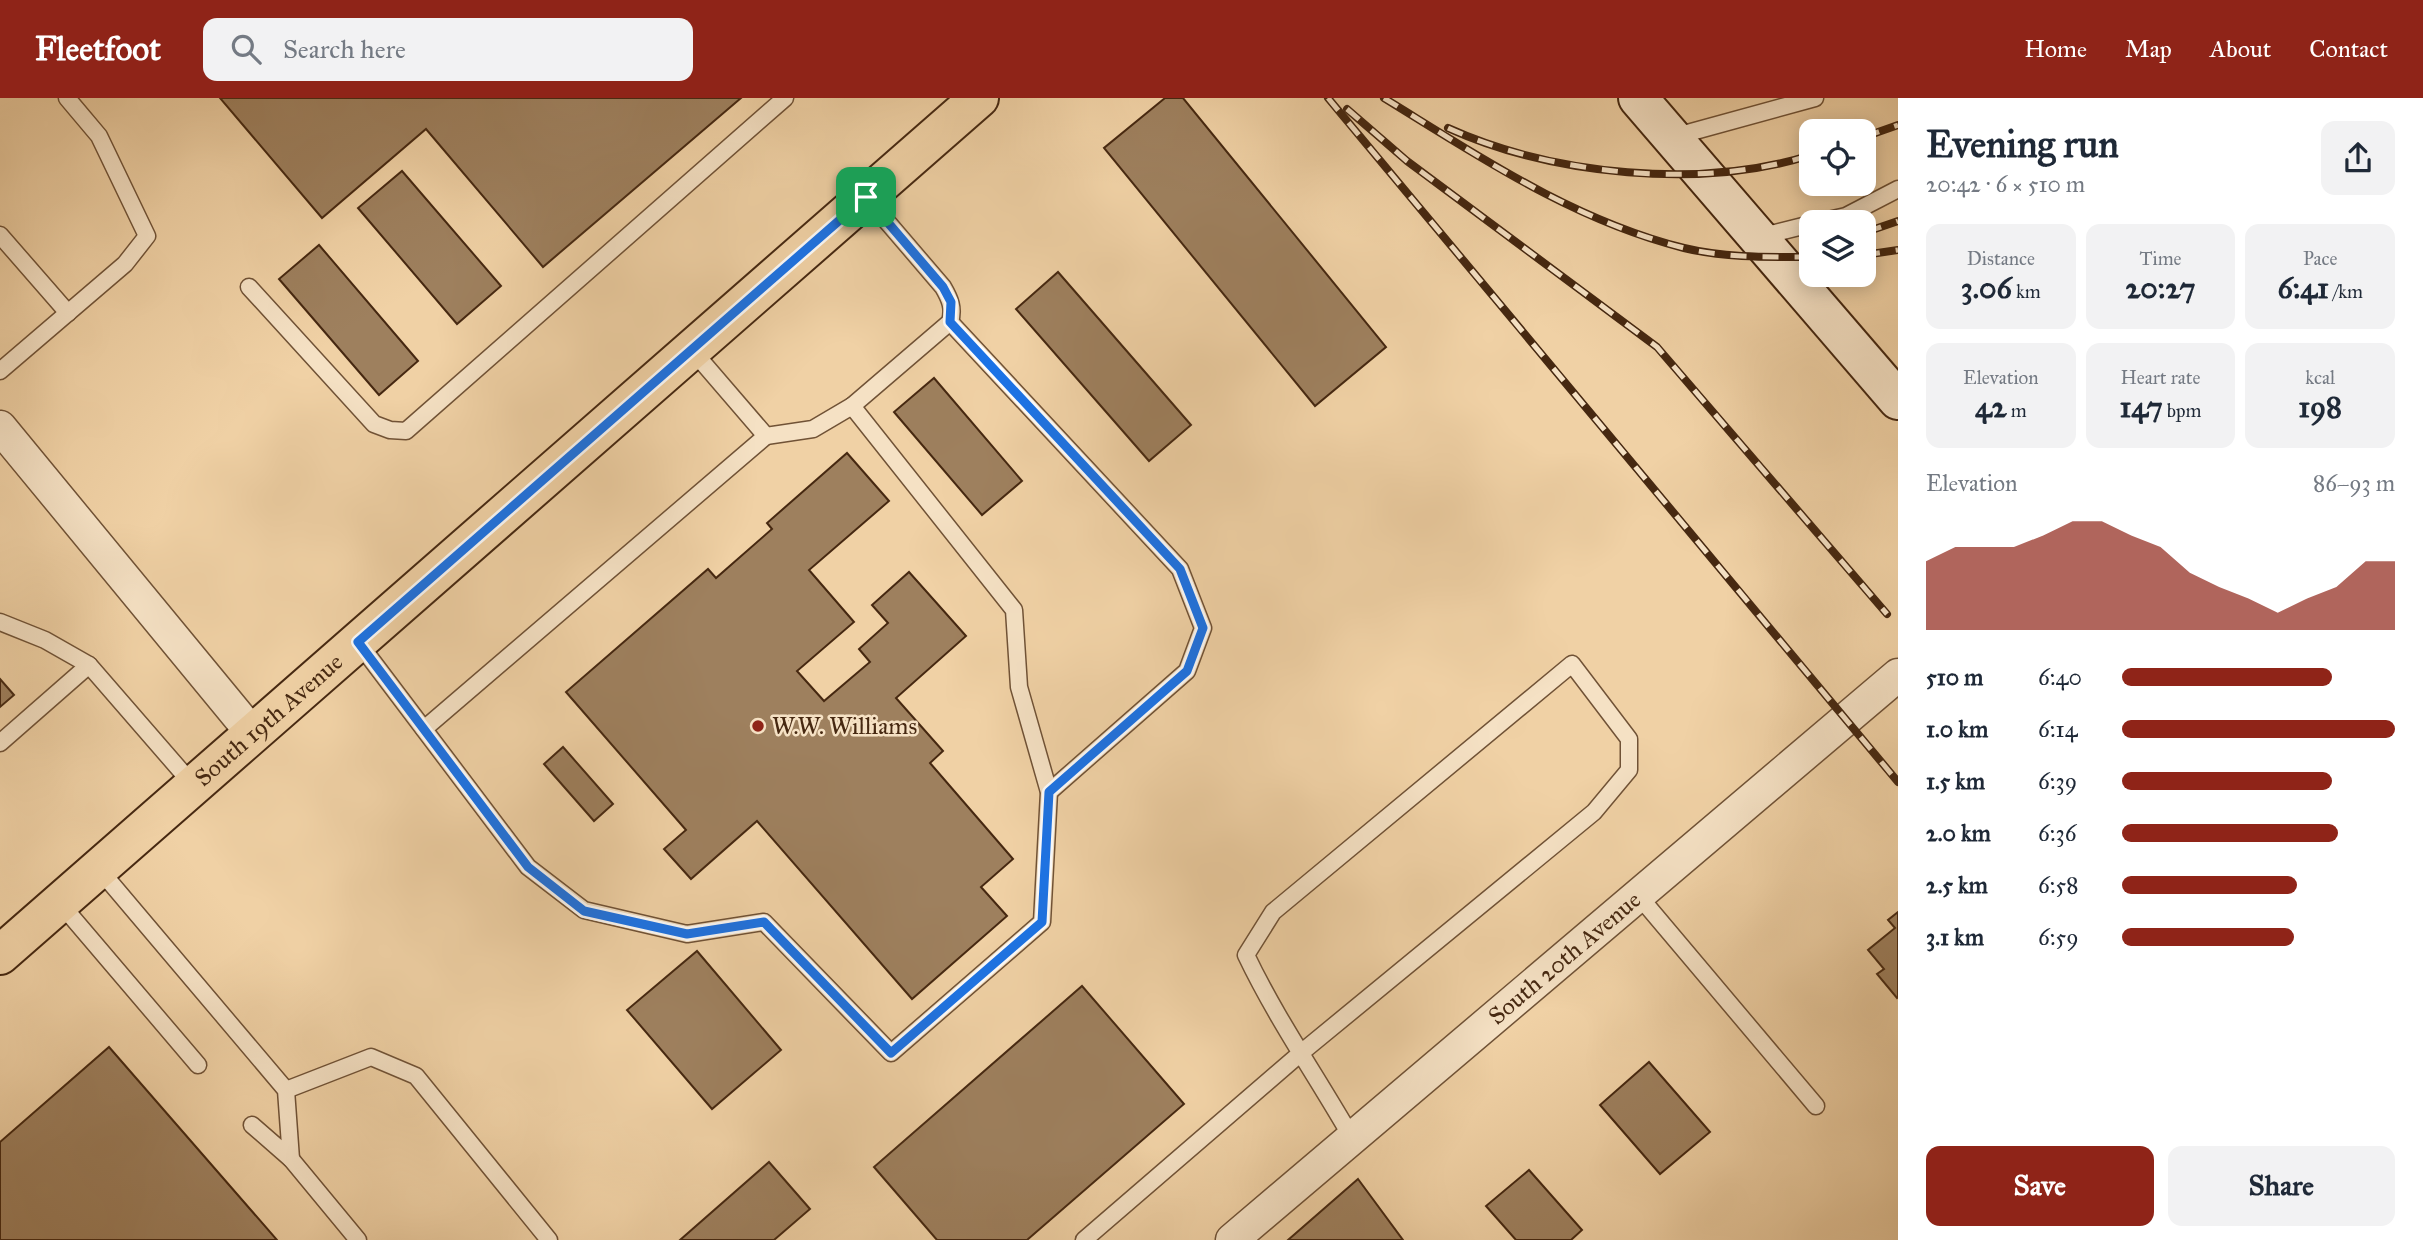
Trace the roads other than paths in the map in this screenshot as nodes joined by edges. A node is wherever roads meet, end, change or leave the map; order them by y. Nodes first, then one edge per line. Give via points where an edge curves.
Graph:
1 (67, 98) edge
2 (785, 98) edge
3 (979, 98) edge
4 (1638, 98) edge
5 (1815, 98) edge
6 (1672, 137) junction
7 (1898, 189) edge
8 (866, 197) junction
9 (1858, 210) edge
10 (1799, 227) edge
11 (0, 235) edge
12 (1759, 237) junction
13 (249, 287) dead end
14 (68, 313) junction
15 (950, 322) junction
16 (692, 350) junction
17 (0, 371) edge
18 (1898, 400) edge
19 (852, 407) junction
20 (0, 428) edge
21 (766, 436) junction
22 (0, 622) edge
23 (358, 642) junction
24 (89, 665) junction
25 (1898, 676) edge
26 (424, 729) junction
27 (253, 734) junction
28 (0, 743) edge
29 (194, 786) junction
30 (1049, 792) junction
31 (99, 869) junction
32 (1638, 895) junction
33 (60, 902) junction
34 (0, 955) edge
35 (1302, 1052) junction
36 (198, 1065) dead end
37 (286, 1090) junction
38 (1816, 1105) dead end
39 (252, 1125) dead end
40 (1352, 1138) junction
41 (291, 1159) junction
42 (358, 1240) edge
43 (549, 1240) edge
44 (1084, 1240) edge
45 (1232, 1240) edge

1 - 14 lane via 99,136 147,236 125,264
2 - 13 lane via 406,431 374,424
3 - 8 main road, South 19th Avenue
4 - 6 main road
5 - 6 lane
6 - 12 main road
7 - 9 lane
8 - 15 lane via 943,287 951,302
8 - 16 main road, South 19th Avenue
10 - 12 lane
11 - 14 lane
12 - 18 main road
14 - 17 lane
15 - 19 lane
15 - 30 lane via 1180,569 1203,628 1187,671
16 - 21 lane
16 - 23 main road, South 19th Avenue
19 - 21 lane via 813,429
19 - 30 lane via 1014,610 1019,687
20 - 27 street
21 - 26 lane
22 - 24 lane
23 - 26 lane
23 - 27 main road, South 19th Avenue
24 - 28 lane
24 - 29 lane
25 - 32 street, South 20th Avenue
26 - 30 lane via 528,867 584,911 687,934 764,922 891,1053 1042,922
27 - 29 main road, South 19th Avenue
29 - 31 main road, South 19th Avenue
31 - 33 main road, South 19th Avenue
31 - 37 lane
32 - 38 lane
32 - 40 street, South 20th Avenue
33 - 34 main road, South 19th Avenue
33 - 36 lane
35 - 35 lane via 1262,990 1246,955 1273,912 1572,664 1629,739 1629,770 1594,811
35 - 40 lane
35 - 44 lane
37 - 41 lane
37 - 43 lane via 371,1057 416,1076
39 - 41 lane
40 - 45 street, South 20th Avenue
41 - 42 lane

